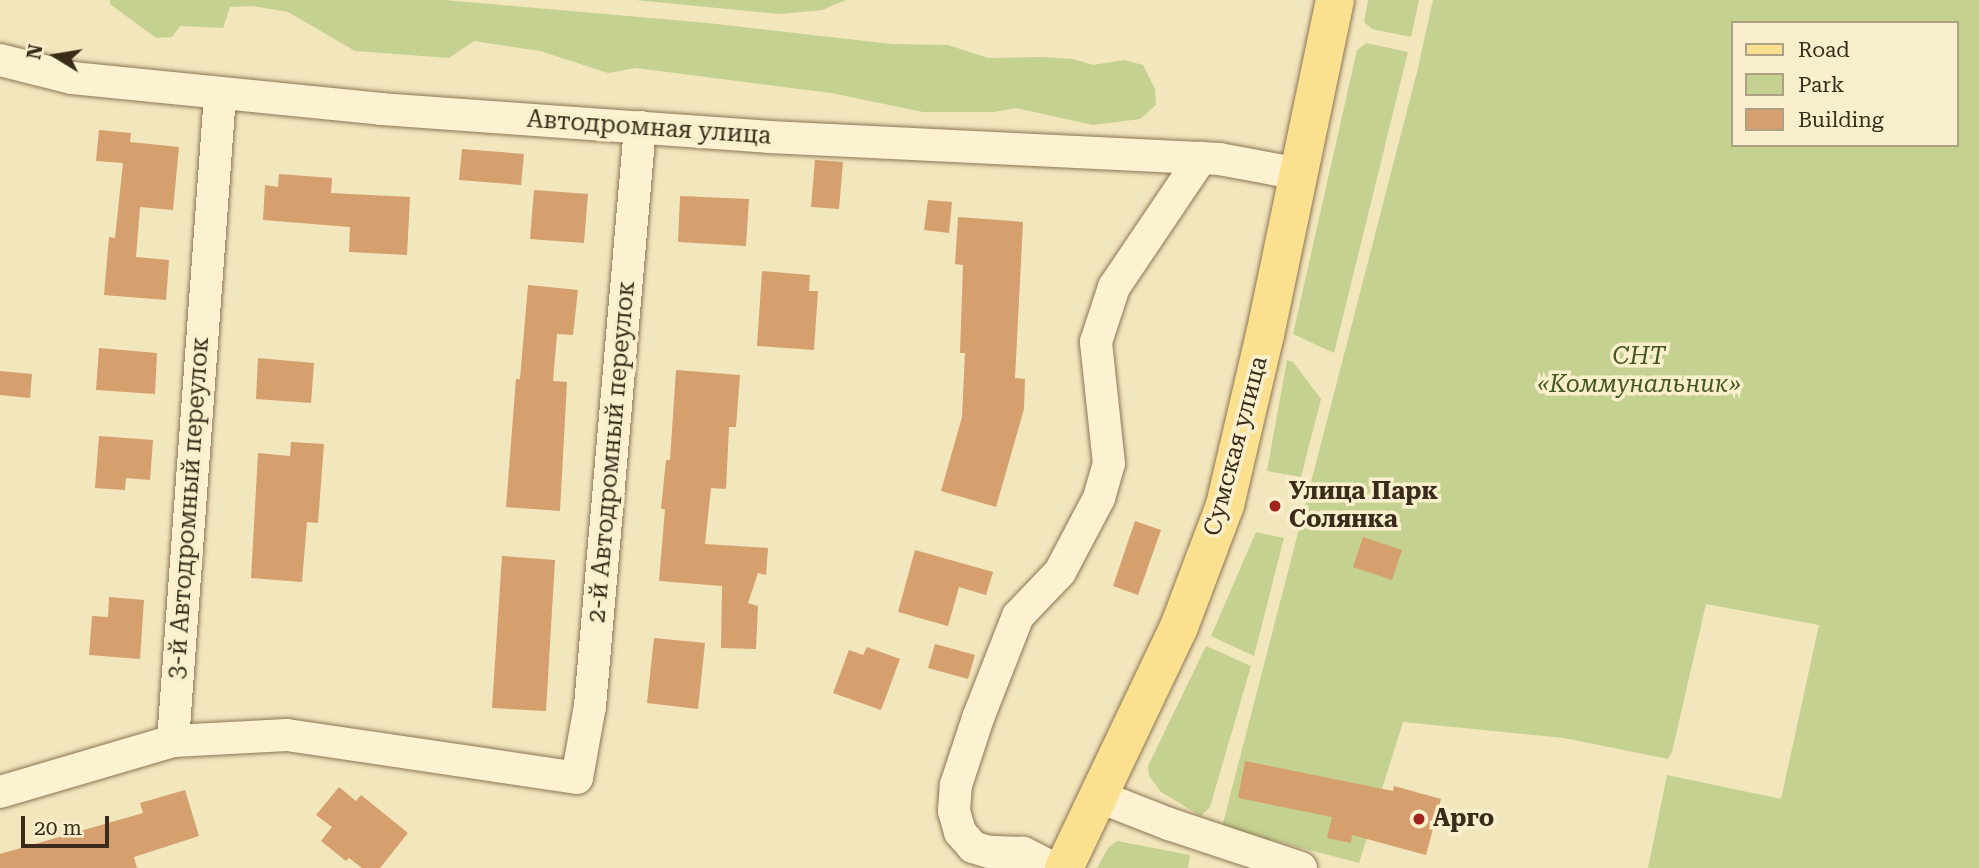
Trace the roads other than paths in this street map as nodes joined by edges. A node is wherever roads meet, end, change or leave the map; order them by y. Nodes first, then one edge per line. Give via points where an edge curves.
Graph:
1 (1335, 0) edge
2 (0, 60) edge
3 (220, 95) junction
4 (640, 127) junction
5 (1201, 158) junction
6 (1300, 174) junction
7 (173, 741) junction
8 (0, 792) edge
9 (1100, 797) junction
10 (1053, 868) edge
11 (1064, 868) edge
12 (1301, 868) edge

1 - 6 main road, Сумская улица
2 - 3 street, Автодромная улица via 72,78
3 - 4 street, Автодромная улица
3 - 7 street, 3-й Автодромный переулок
4 - 5 street, Автодромная улица
4 - 7 street, 2-й Автодромный переулок via 590,706 577,778 287,735
5 - 6 street, Автодромная улица
5 - 10 street via 1114,287 1096,342 1109,464 1099,498 1060,572 1018,616 956,785 954,811 960,832 973,847 1023,853
6 - 9 main road, Сумская улица via 1225,505 1179,626
7 - 8 street
9 - 11 main road, Сумская улица
9 - 12 street

